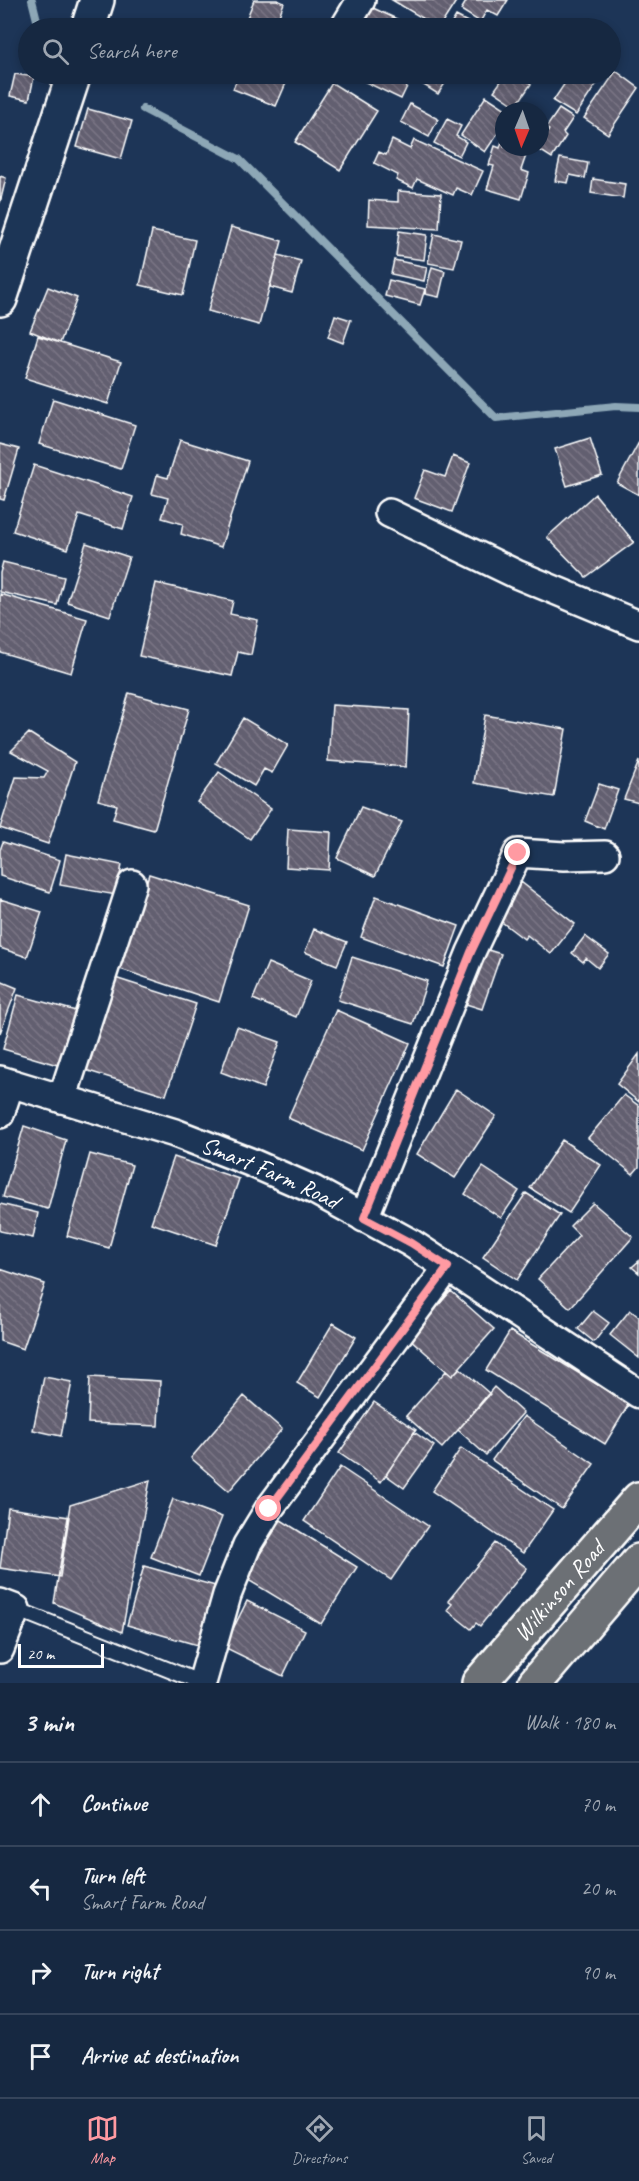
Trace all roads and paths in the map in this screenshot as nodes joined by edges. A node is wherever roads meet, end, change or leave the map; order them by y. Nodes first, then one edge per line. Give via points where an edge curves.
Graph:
1 (97, 0) edge
2 (361, 0) edge
3 (91, 18) edge
4 (350, 18) edge
5 (71, 84) edge
6 (0, 299) edge
7 (389, 513) dead end
8 (639, 625) edge
9 (605, 855) dead end
10 (132, 884) dead end
11 (5, 1082) edge
12 (62, 1099) junction
13 (0, 1114) edge
14 (364, 1218) junction
15 (448, 1267) junction
16 (639, 1394) edge
17 (639, 1498) edge
18 (639, 1561) edge
19 (8, 1606) edge
20 (0, 1649) edge
21 (202, 1683) edge
22 (479, 1683) edge
23 (535, 1683) edge

1 - 3 street
2 - 4 street
5 - 6 street
7 - 8 street via 516,574
9 - 14 street via 518,853 471,952
10 - 12 street
11 - 12 street, Smart Farm Road
11 - 13 street
12 - 14 street, Smart Farm Road via 175,1133 250,1162 314,1190
14 - 15 street, Smart Farm Road
15 - 16 street, Smart Farm Road
15 - 21 street via 252,1536 227,1594
17 - 22 main road, Wilkinson Road
18 - 23 main road, Wilkinson Road
19 - 20 street
19 - 21 lane

